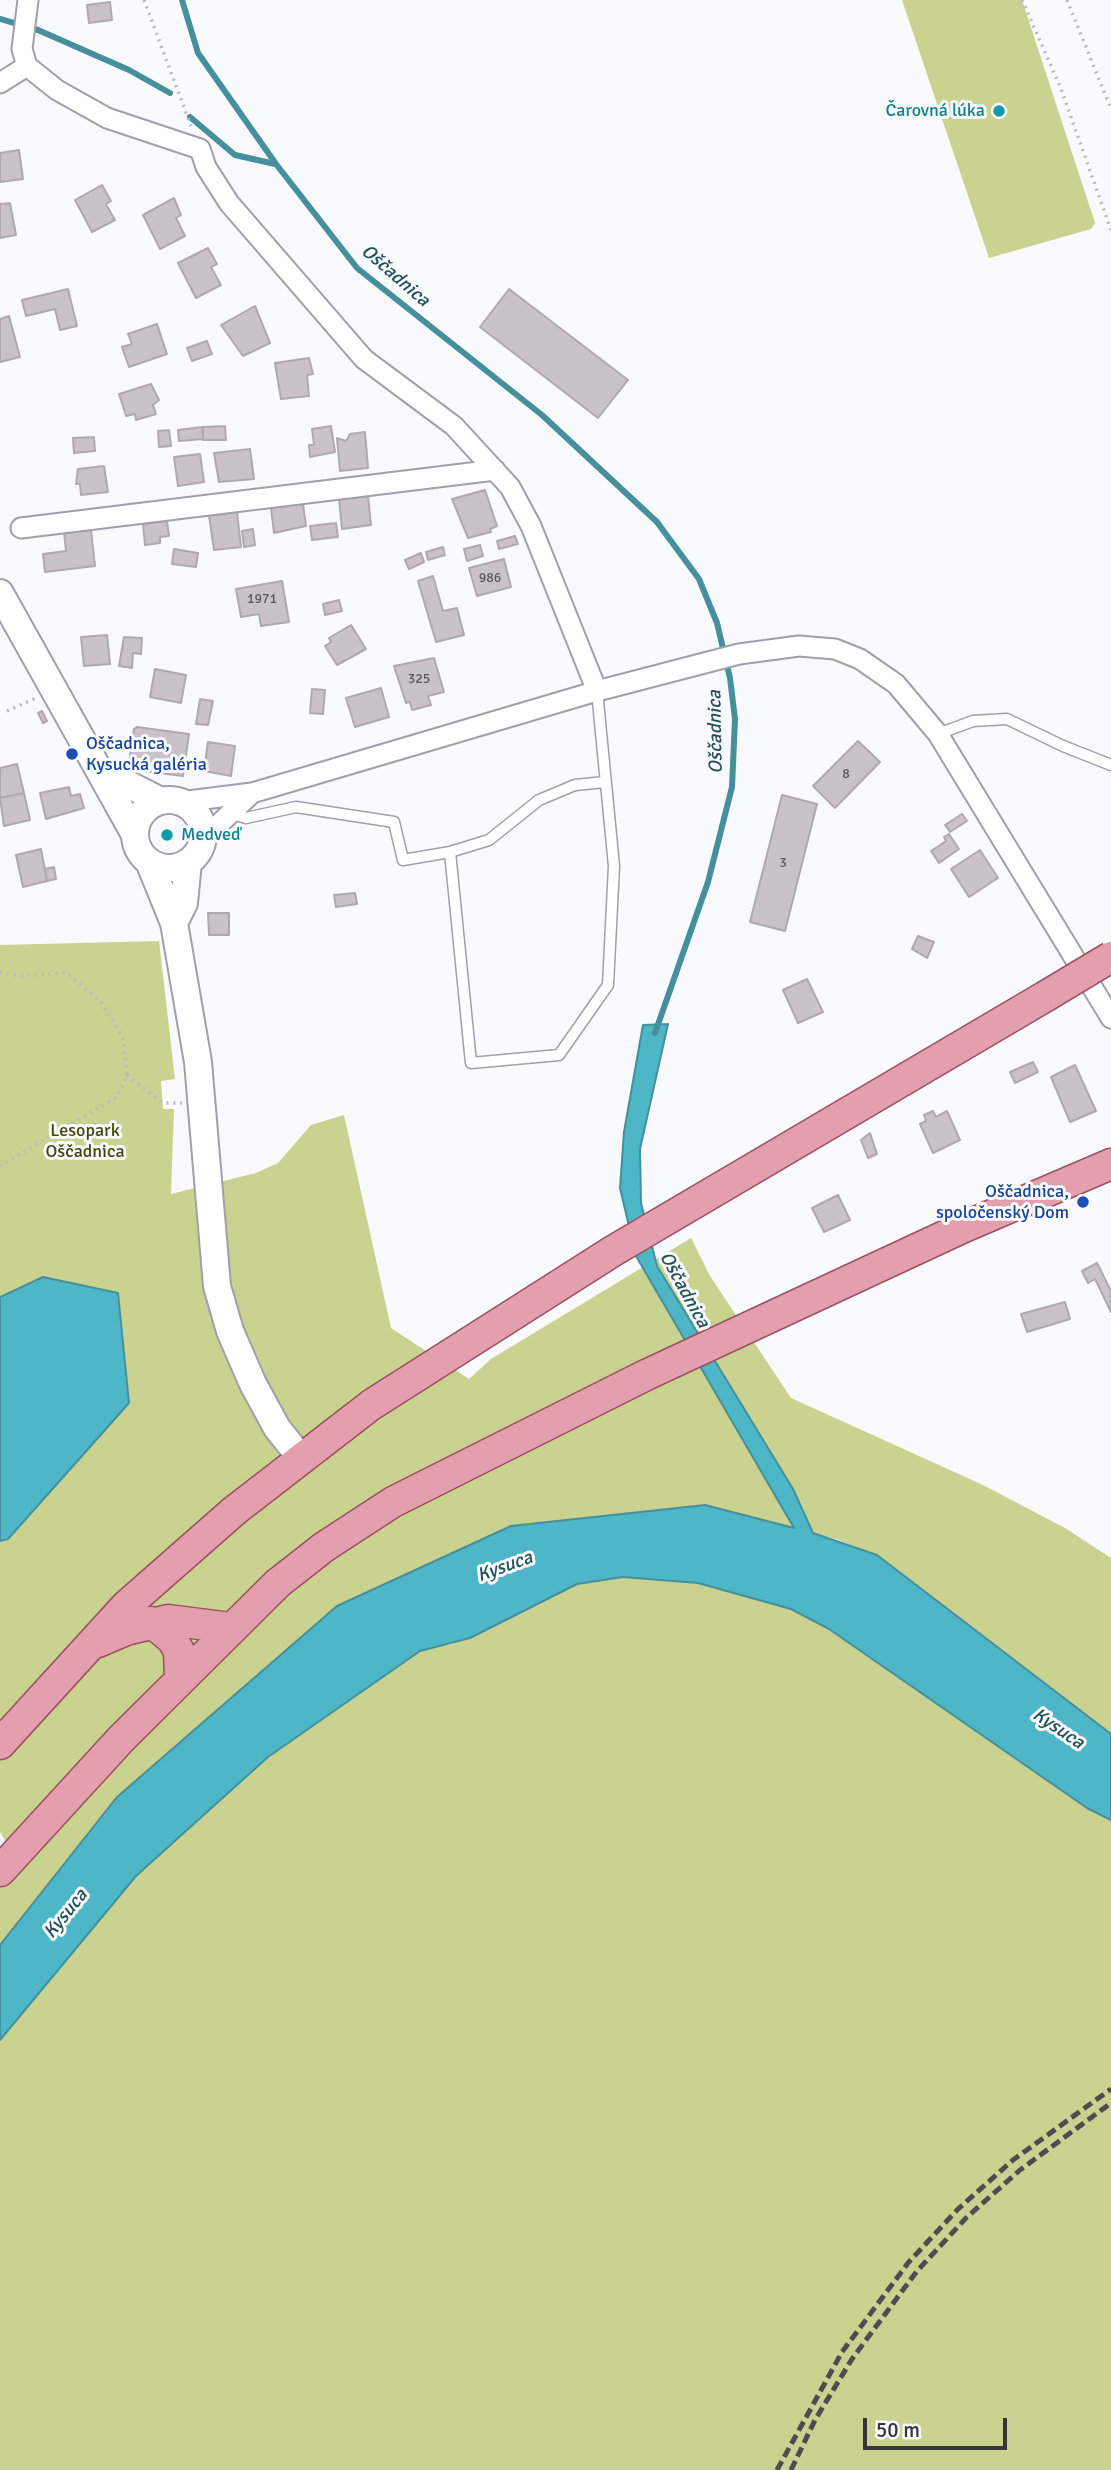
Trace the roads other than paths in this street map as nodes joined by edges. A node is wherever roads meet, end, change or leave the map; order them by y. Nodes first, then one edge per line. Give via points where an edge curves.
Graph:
1 (27, 6) edge
2 (27, 66) junction
3 (0, 83) edge
4 (495, 470) junction
5 (21, 528) dead end
6 (0, 593) edge
7 (597, 691) junction
8 (938, 734) junction
9 (1111, 765) edge
10 (100, 770) junction
11 (606, 782) junction
12 (252, 793) junction
13 (170, 801) junction
14 (231, 813) junction
15 (134, 833) junction
16 (202, 840) junction
17 (450, 852) junction
18 (188, 862) junction
19 (150, 864) junction
20 (174, 923) junction
21 (1111, 957) edge
22 (1111, 1018) edge
23 (1111, 1164) edge
24 (300, 1457) junction
25 (151, 1622) junction
26 (231, 1628) junction
27 (82, 1650) junction
28 (180, 1678) junction
29 (0, 1744) edge
30 (0, 1871) edge

1 - 2 street via 23,35
2 - 3 street
2 - 4 street via 57,90 107,118 200,149 229,203 364,359 454,426
4 - 5 street
4 - 7 street via 531,526
6 - 10 street
7 - 8 street via 739,654 799,646 844,652 896,684
7 - 11 lane
7 - 12 street
8 - 9 lane via 973,721 1007,719
8 - 22 street
10 - 13 street
10 - 15 street
11 - 17 lane via 575,785 539,800 489,840
11 - 17 lane via 614,866 608,985 559,1055 471,1063
12 - 13 street
12 - 14 street
13 - 15 street via 142,812
13 - 16 street via 188,806 200,821
14 - 16 street
14 - 17 lane via 246,818 296,807 394,822 403,860
15 - 19 street via 138,850
16 - 18 street
18 - 19 street via 170,869
18 - 20 street via 184,904
19 - 20 street
20 - 24 street via 198,1062 217,1286 253,1384 277,1428
21 - 24 main road, bridge via 613,1251 382,1398
23 - 26 main road via 646,1375 393,1502 324,1547
24 - 27 main road via 188,1549
25 - 26 main road via 183,1620
25 - 27 main road
25 - 28 main road via 179,1651
26 - 28 main road
27 - 29 main road
28 - 30 main road

